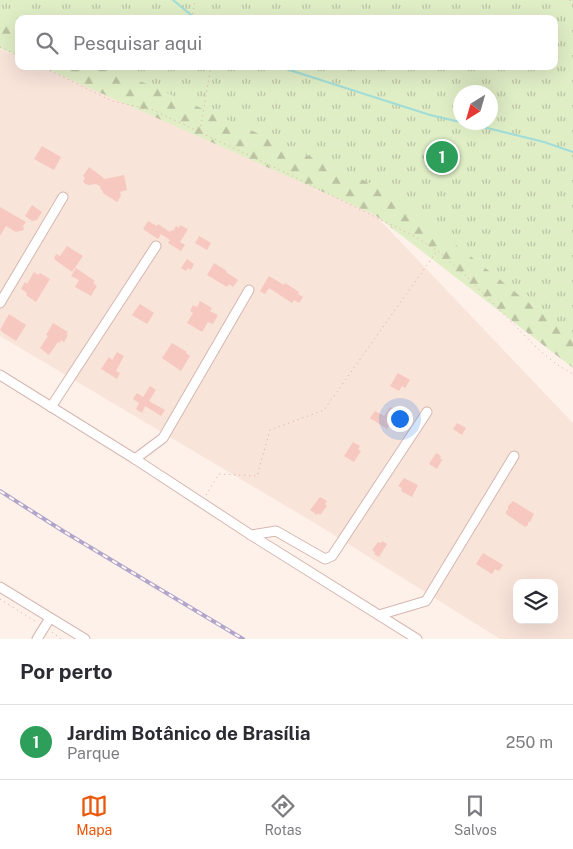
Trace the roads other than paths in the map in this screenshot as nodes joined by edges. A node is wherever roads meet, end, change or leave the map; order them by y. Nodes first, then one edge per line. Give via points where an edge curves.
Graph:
1 (63, 197) dead end
2 (156, 246) dead end
3 (249, 290) dead end
4 (0, 303) edge
5 (0, 375) edge
6 (51, 407) junction
7 (427, 412) dead end
8 (514, 456) dead end
9 (135, 459) junction
10 (251, 535) junction
11 (0, 587) edge
12 (379, 616) junction
13 (50, 618) junction
14 (37, 639) edge
15 (85, 639) edge
16 (417, 639) edge

1 - 4 street
2 - 6 street
3 - 9 street via 163,438
5 - 6 street
6 - 9 street
7 - 10 street via 332,556 325,559 276,531
8 - 12 street via 426,601
9 - 10 street
10 - 12 street
11 - 13 street
12 - 16 street
13 - 14 street
13 - 15 street

